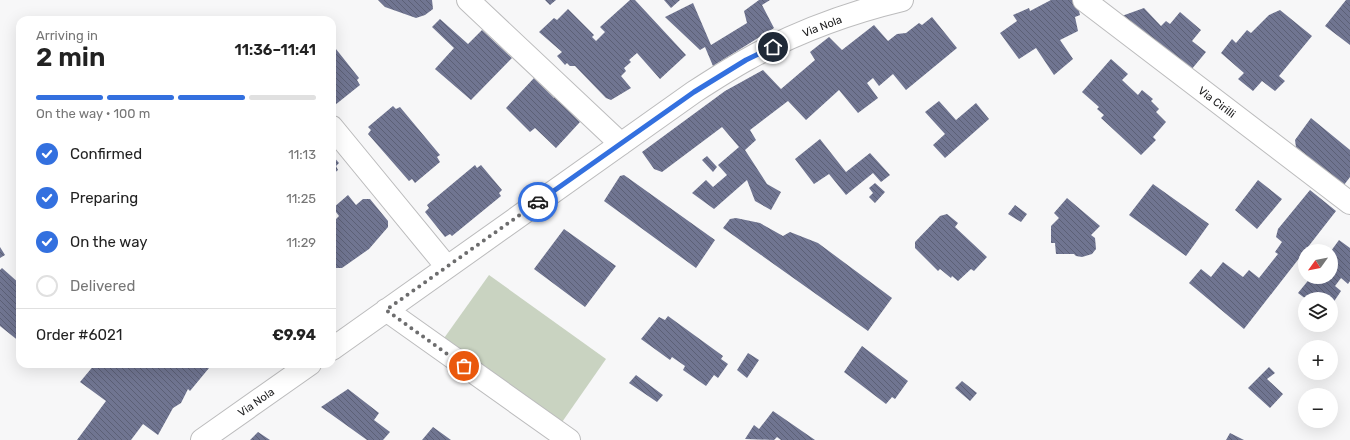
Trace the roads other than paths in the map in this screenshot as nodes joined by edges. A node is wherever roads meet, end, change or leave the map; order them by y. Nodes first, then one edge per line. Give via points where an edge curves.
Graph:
1 (468, 0) edge
2 (902, 0) edge
3 (1084, 0) edge
4 (336, 132) edge
5 (621, 144) junction
6 (1350, 203) edge
7 (447, 267) junction
8 (386, 310) junction
9 (336, 346) edge
10 (304, 368) edge
11 (202, 440) edge
12 (569, 440) edge

1 - 5 street
2 - 5 street, Via Nola via 844,17 800,34 746,60 694,92
3 - 6 street, Via Cirilli
4 - 7 street
5 - 7 street, Via Nola
7 - 8 street, Via Nola
8 - 9 street, Via Nola
8 - 12 street
10 - 11 street, Via Nola

